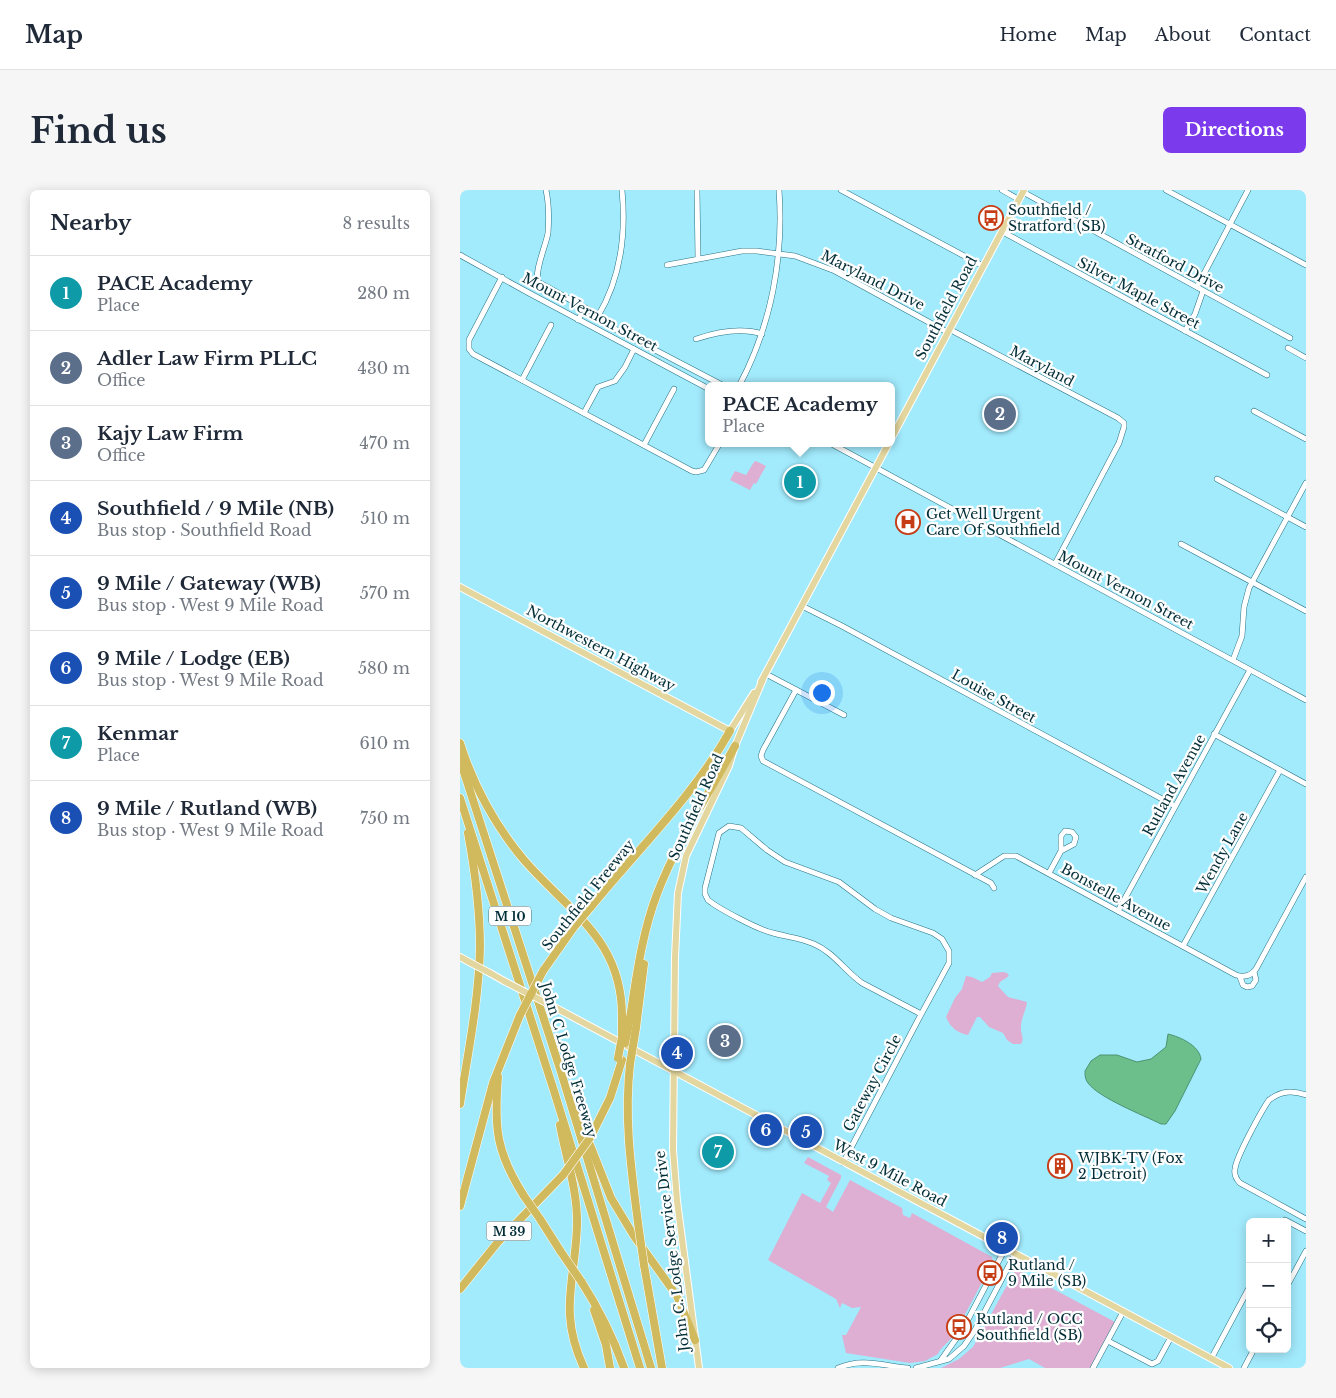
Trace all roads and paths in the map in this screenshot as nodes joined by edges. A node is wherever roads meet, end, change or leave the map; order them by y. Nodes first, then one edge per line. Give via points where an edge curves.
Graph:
1 (546, 190) edge
2 (622, 190) edge
3 (697, 190) edge
4 (779, 190) edge
5 (841, 190) edge
6 (1002, 190) edge
7 (1166, 190) edge
8 (1248, 190) edge
9 (1023, 191) edge
10 (1018, 199) junction
11 (1230, 224) junction
12 (1001, 231) junction
13 (460, 254) edge
14 (778, 254) junction
15 (698, 258) junction
16 (667, 264) dead end
17 (1306, 265) edge
18 (983, 266) junction
19 (502, 277) junction
20 (1197, 287) junction
21 (1203, 291) junction
22 (585, 308) junction
23 (598, 316) junction
24 (578, 320) junction
25 (551, 325) dead end
26 (948, 331) junction
27 (1185, 331) junction
28 (762, 334) junction
29 (696, 338) dead end
30 (1290, 338) dead end
31 (1288, 348) dead end
32 (634, 349) junction
33 (1306, 358) edge
34 (1267, 375) dead end
35 (522, 380) junction
36 (716, 382) edge
37 (741, 382) edge
38 (705, 388) edge
39 (674, 389) dead end
40 (1254, 411) dead end
41 (584, 413) junction
42 (895, 431) edge
43 (1306, 439) edge
44 (644, 445) junction
45 (718, 447) edge
46 (837, 447) edge
47 (887, 447) edge
48 (876, 468) junction
49 (1217, 478) dead end
50 (1306, 483) edge
51 (1288, 517) junction
52 (1306, 527) edge
53 (1181, 544) dead end
54 (1055, 564) junction
55 (1252, 582) junction
56 (460, 587) edge
57 (802, 606) junction
58 (1306, 611) edge
59 (1233, 660) junction
60 (1250, 670) junction
61 (765, 677) junction
62 (796, 690) junction
63 (1306, 700) edge
64 (844, 715) dead end
65 (730, 731) junction
66 (1214, 734) junction
67 (460, 743) edge
68 (735, 746) junction
69 (460, 760) edge
70 (1280, 770) junction
71 (1306, 784) edge
72 (460, 798) edge
73 (1175, 806) junction
74 (460, 807) edge
75 (1061, 851) dead end
76 (1049, 873) junction
77 (975, 875) junction
78 (1306, 877) edge
79 (994, 888) dead end
80 (1118, 910) junction
81 (1183, 946) junction
82 (463, 959) edge
83 (1254, 972) junction
84 (1240, 977) junction
85 (921, 1014) junction
86 (629, 1024) junction
87 (499, 1067) junction
88 (673, 1070) junction
89 (561, 1072) junction
90 (554, 1091) junction
91 (1306, 1095) edge
92 (460, 1104) edge
93 (843, 1163) junction
94 (460, 1206) edge
95 (1306, 1219) edge
96 (1291, 1223) edge
97 (1306, 1231) edge
98 (1006, 1249) junction
99 (1306, 1251) edge
100 (1015, 1254) junction
101 (1291, 1279) edge
102 (460, 1289) edge
103 (586, 1290) junction
104 (1246, 1293) edge
105 (976, 1305) junction
106 (986, 1310) junction
107 (1124, 1312) junction
108 (965, 1325) junction
109 (975, 1330) junction
110 (1171, 1337) junction
111 (695, 1340) junction
112 (1108, 1341) junction
113 (1252, 1353) edge
114 (1211, 1359) junction
115 (942, 1360) junction
116 (584, 1368) edge
117 (610, 1368) edge
118 (624, 1368) edge
119 (640, 1368) edge
120 (651, 1368) edge
121 (662, 1368) edge
122 (698, 1368) edge
123 (838, 1368) edge
124 (908, 1368) edge
125 (916, 1368) edge
126 (1094, 1368) edge
127 (1229, 1368) edge
128 (1244, 1368) edge

1 - 22 street via 548,232 536,280
2 - 23 street via 620,258
3 - 15 street
4 - 14 street
5 - 18 street
6 - 10 street
7 - 11 street
8 - 11 street
9 - 10 main road, Southfield Road
9 - 20 street, Stratford Drive
10 - 12 main road, Southfield Road
11 - 17 street
11 - 20 street
12 - 18 main road, Southfield Road
12 - 27 street, Silver Maple Street
13 - 19 street, Mount Vernon Street
14 - 15 street, Maryland Drive via 742,251
14 - 26 street, Maryland Drive via 804,259 835,271
14 - 28 street via 772,299
15 - 16 street, Maryland Drive
18 - 26 main road, Southfield Road
19 - 24 street, Mount Vernon Street
19 - 35 street via 468,345 476,356
20 - 21 street, Stratford Drive
21 - 27 street
21 - 30 street, Stratford Drive
22 - 23 street
22 - 24 street
23 - 36 street via 616,329
24 - 32 street, Mount Vernon Street
25 - 35 street
26 - 42 main road, Southfield Road
26 - 54 street, Maryland via 1124,423 1119,444
27 - 34 street, Silver Maple Street
28 - 29 street via 736,331
28 - 37 street
31 - 33 street
32 - 38 street, Mount Vernon Street
32 - 41 street via 615,382 598,387
35 - 41 street
39 - 44 street
40 - 43 street
41 - 44 street
44 - 45 street via 692,471 700,471 709,464
46 - 48 street, Mount Vernon Street
47 - 48 main road, Southfield Road
48 - 54 street, Mount Vernon Street
48 - 57 main road, Southfield Road
49 - 51 street
50 - 51 street
51 - 52 street
51 - 55 street
53 - 55 street
54 - 59 street, Mount Vernon Street
55 - 58 street
55 - 59 street via 1244,607 1239,646
56 - 65 main road, Northwestern Highway
57 - 61 main road, Southfield Road
57 - 73 street, Louise Street
59 - 60 street, Mount Vernon Street
60 - 63 street, Mount Vernon Street
60 - 66 street, Rutland Avenue
61 - 62 street
61 - 65 main road, Southfield Road
61 - 68 main road, Southfield Road
62 - 64 street
62 - 77 street via 762,759
65 - 87 highway, Southfield Freeway, bridge via 691,792 590,908 552,957 529,997
66 - 70 street
66 - 73 street, Rutland Avenue
67 - 86 highway via 488,806 507,838 606,950
68 - 86 highway via 656,896
68 - 88 main road, Southfield Road via 729,766 686,856 678,886
69 - 89 highway, John C Lodge Freeway / M 10
70 - 71 street
70 - 81 street, Wendy Lane
72 - 90 highway, John C Lodge Freeway / M 10
73 - 80 street, Rutland Avenue
74 - 92 highway via 475,872 480,949
75 - 76 street
76 - 77 street, Bonstelle Avenue via 1012,855 1004,856
76 - 80 street, Bonstelle Avenue
77 - 79 street
78 - 83 street
80 - 81 street, Bonstelle Avenue
81 - 84 street, Bonstelle Avenue
82 - 88 main road, West 9 Mile Road, bridge
83 - 84 street, Bonstelle Avenue via 1248,977
83 - 84 street via 1256,980 1252,986 1243,985
85 - 85 street, Gateway Circle via 949,963 949,952 942,939 882,913 836,880 785,862 741,828 729,826 719,833 705,892 708,900 768,932 817,945 862,983
85 - 93 street, Gateway Circle
86 - 102 highway, M 39, bridge via 610,1098 590,1138 563,1175 498,1242
86 - 121 highway, bridge via 629,1160
87 - 94 highway, Southfield Freeway
87 - 103 highway, bridge via 496,1123 509,1170
88 - 93 main road, West 9 Mile Road
88 - 111 main road, John C. Lodge Service Drive via 674,1174
89 - 111 highway via 611,1198 677,1296
89 - 120 highway, John C Lodge Freeway / M 10
90 - 116 highway via 574,1186 576,1234 570,1322
90 - 119 highway, John C Lodge Freeway / M 10
91 - 95 street via 1286,1092 1269,1100 1238,1158 1234,1172 1240,1183
93 - 98 main road, West 9 Mile Road
96 - 97 street
98 - 100 main road, West 9 Mile Road
98 - 105 street
99 - 101 street
100 - 106 street
100 - 107 main road, West 9 Mile Road
103 - 117 highway via 600,1324
103 - 118 highway via 607,1326
104 - 114 street
105 - 106 street
105 - 108 street
106 - 109 street
107 - 110 main road, West 9 Mile Road
107 - 112 street
108 - 109 street
108 - 115 street
109 - 115 street via 957,1353
110 - 112 street via 1158,1361 1152,1364
110 - 114 main road, West 9 Mile Road
111 - 122 main road, John C. Lodge Service Drive
112 - 126 street
113 - 128 street
114 - 127 main road, West 9 Mile Road
115 - 125 street
123 - 124 street via 867,1361

